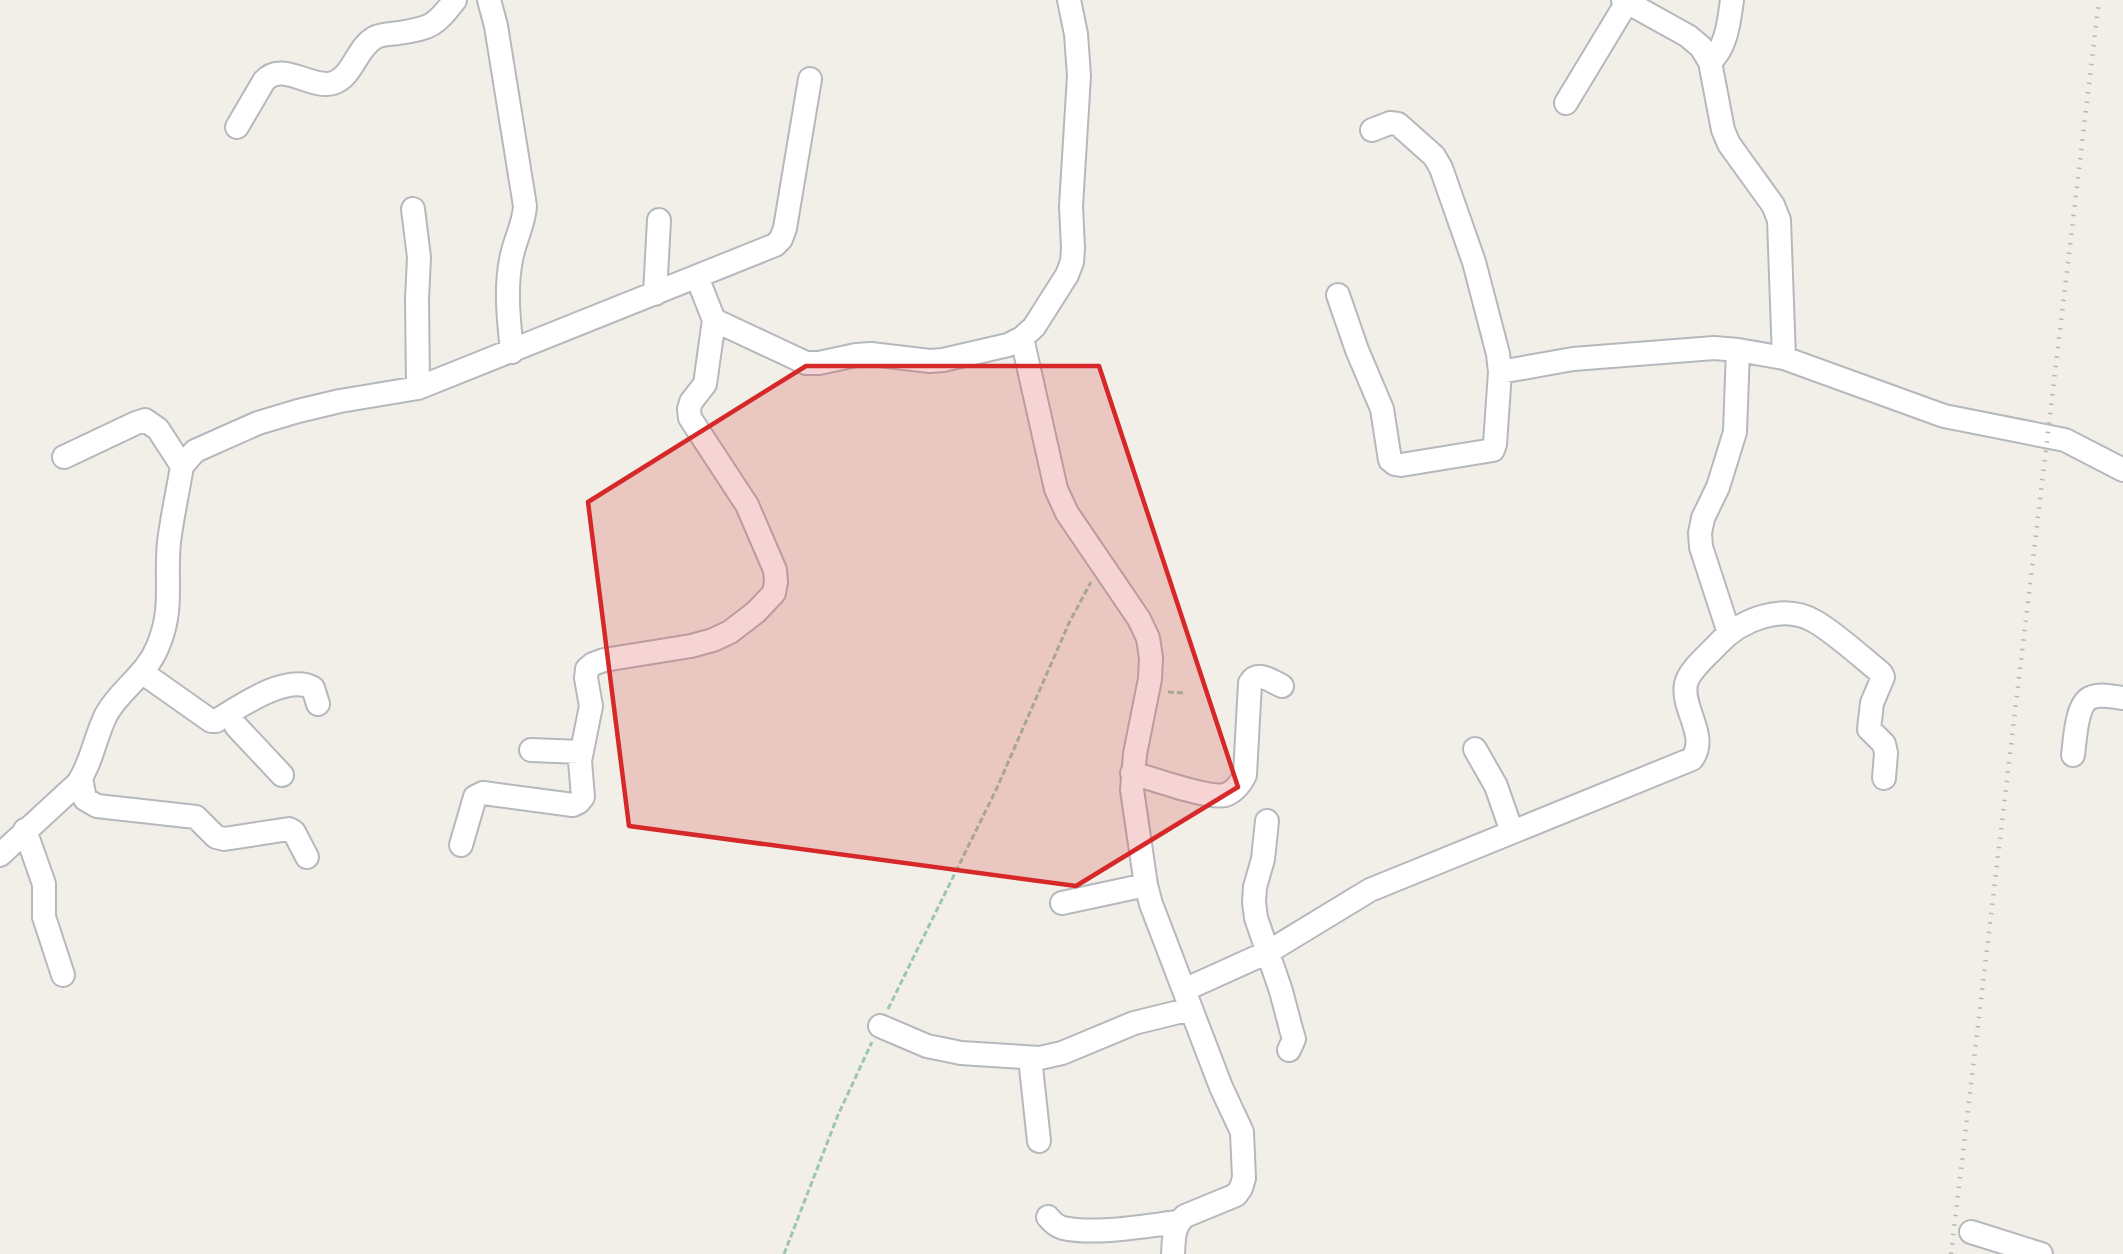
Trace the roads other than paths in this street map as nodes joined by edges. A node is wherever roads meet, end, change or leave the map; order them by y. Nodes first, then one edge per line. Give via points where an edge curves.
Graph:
1 (455, 0) edge
2 (489, 0) edge
3 (1069, 0) edge
4 (1732, 0) edge
5 (1625, 1) edge
6 (1710, 62) junction
7 (810, 79) dead end
8 (1566, 103) dead end
9 (237, 128) dead end
10 (1372, 130) dead end
11 (413, 209) dead end
12 (659, 220) dead end
13 (697, 278) junction
14 (655, 294) junction
15 (1338, 295) dead end
16 (714, 320) junction
17 (1022, 338) junction
18 (1738, 350) junction
19 (512, 352) junction
20 (1784, 358) junction
21 (1500, 372) junction
22 (418, 388) junction
23 (64, 457) dead end
24 (182, 466) junction
25 (2123, 470) edge
26 (1729, 633) junction
27 (143, 673) junction
28 (1282, 686) dead end
29 (2123, 698) edge
30 (318, 704) dead end
31 (231, 720) junction
32 (1475, 749) dead end
33 (531, 750) dead end
34 (581, 752) junction
35 (2073, 755) dead end
36 (1132, 773) junction
37 (282, 775) dead end
38 (81, 778) junction
39 (1884, 778) dead end
40 (1267, 821) dead end
41 (25, 830) junction
42 (1512, 832) junction
43 (461, 845) dead end
44 (0, 855) edge
45 (308, 857) dead end
46 (1146, 885) junction
47 (1062, 903) dead end
48 (1268, 952) junction
49 (63, 975) dead end
50 (1188, 1000) junction
51 (880, 1026) road end
52 (1288, 1050) dead end
53 (1030, 1058) junction
54 (1039, 1141) dead end
55 (1048, 1216) dead end
56 (1178, 1222) junction
57 (1971, 1232) dead end
58 (1173, 1254) edge
59 (2041, 1254) edge

1 - 9 street via 435,24 376,37 335,83 269,75
2 - 19 street via 525,206 509,271
3 - 17 street via 1080,75 1071,206 1072,262 1034,327
4 - 6 street via 1725,38
5 - 6 street via 1688,36
5 - 8 street
6 - 20 street via 1729,144 1773,205 1779,220
7 - 13 street via 781,239
10 - 21 street via 1398,124 1434,156 1441,168 1474,262
11 - 22 street via 419,257
12 - 14 street
13 - 14 street
13 - 16 street
14 - 19 street
15 - 21 street via 1377,395 1390,460 1395,464 1493,450
16 - 17 street via 806,363 871,354 943,360
16 - 34 street via 705,384 691,402 690,418 747,505 775,570 774,593 730,632 713,640 593,664 587,669 591,706
17 - 36 street via 1056,489 1067,513 1148,638 1150,679
18 - 20 street
18 - 21 street via 1714,348 1573,359
18 - 26 street via 1736,432 1700,533
19 - 22 street
20 - 25 street via 1934,413 2065,440
22 - 24 street via 303,409 258,423 195,451
23 - 24 street via 145,420 158,429
24 - 27 street via 169,542 170,598 166,625
26 - 39 street via 1762,616 1798,615 1814,621 1881,673 1869,729 1884,744
26 - 42 street via 1689,677 1686,686 1698,742 1692,759
27 - 31 street via 211,722
27 - 38 street via 109,711
28 - 36 street via 1263,677 1252,679 1245,776 1226,795 1212,795
29 - 35 street via 2102,695 2090,698 2082,707
30 - 31 street via 313,688 297,683 263,694
31 - 37 street
32 - 42 street via 1496,786
33 - 34 street
34 - 43 street via 584,790 579,802 567,805 483,793 476,797
36 - 46 street
38 - 41 street
38 - 45 street via 85,799 97,806 196,817 216,837 224,839 289,829
40 - 48 street via 1254,902
41 - 44 street
41 - 49 street via 44,884 44,917
42 - 48 street via 1370,890
46 - 47 street
46 - 50 street
48 - 50 street
48 - 52 street via 1294,1039
50 - 53 street via 1062,1053
50 - 56 street via 1242,1132 1244,1178 1236,1195
51 - 53 street via 927,1046 961,1053
53 - 54 street
55 - 56 street via 1061,1228 1088,1230
56 - 58 street
57 - 59 street

